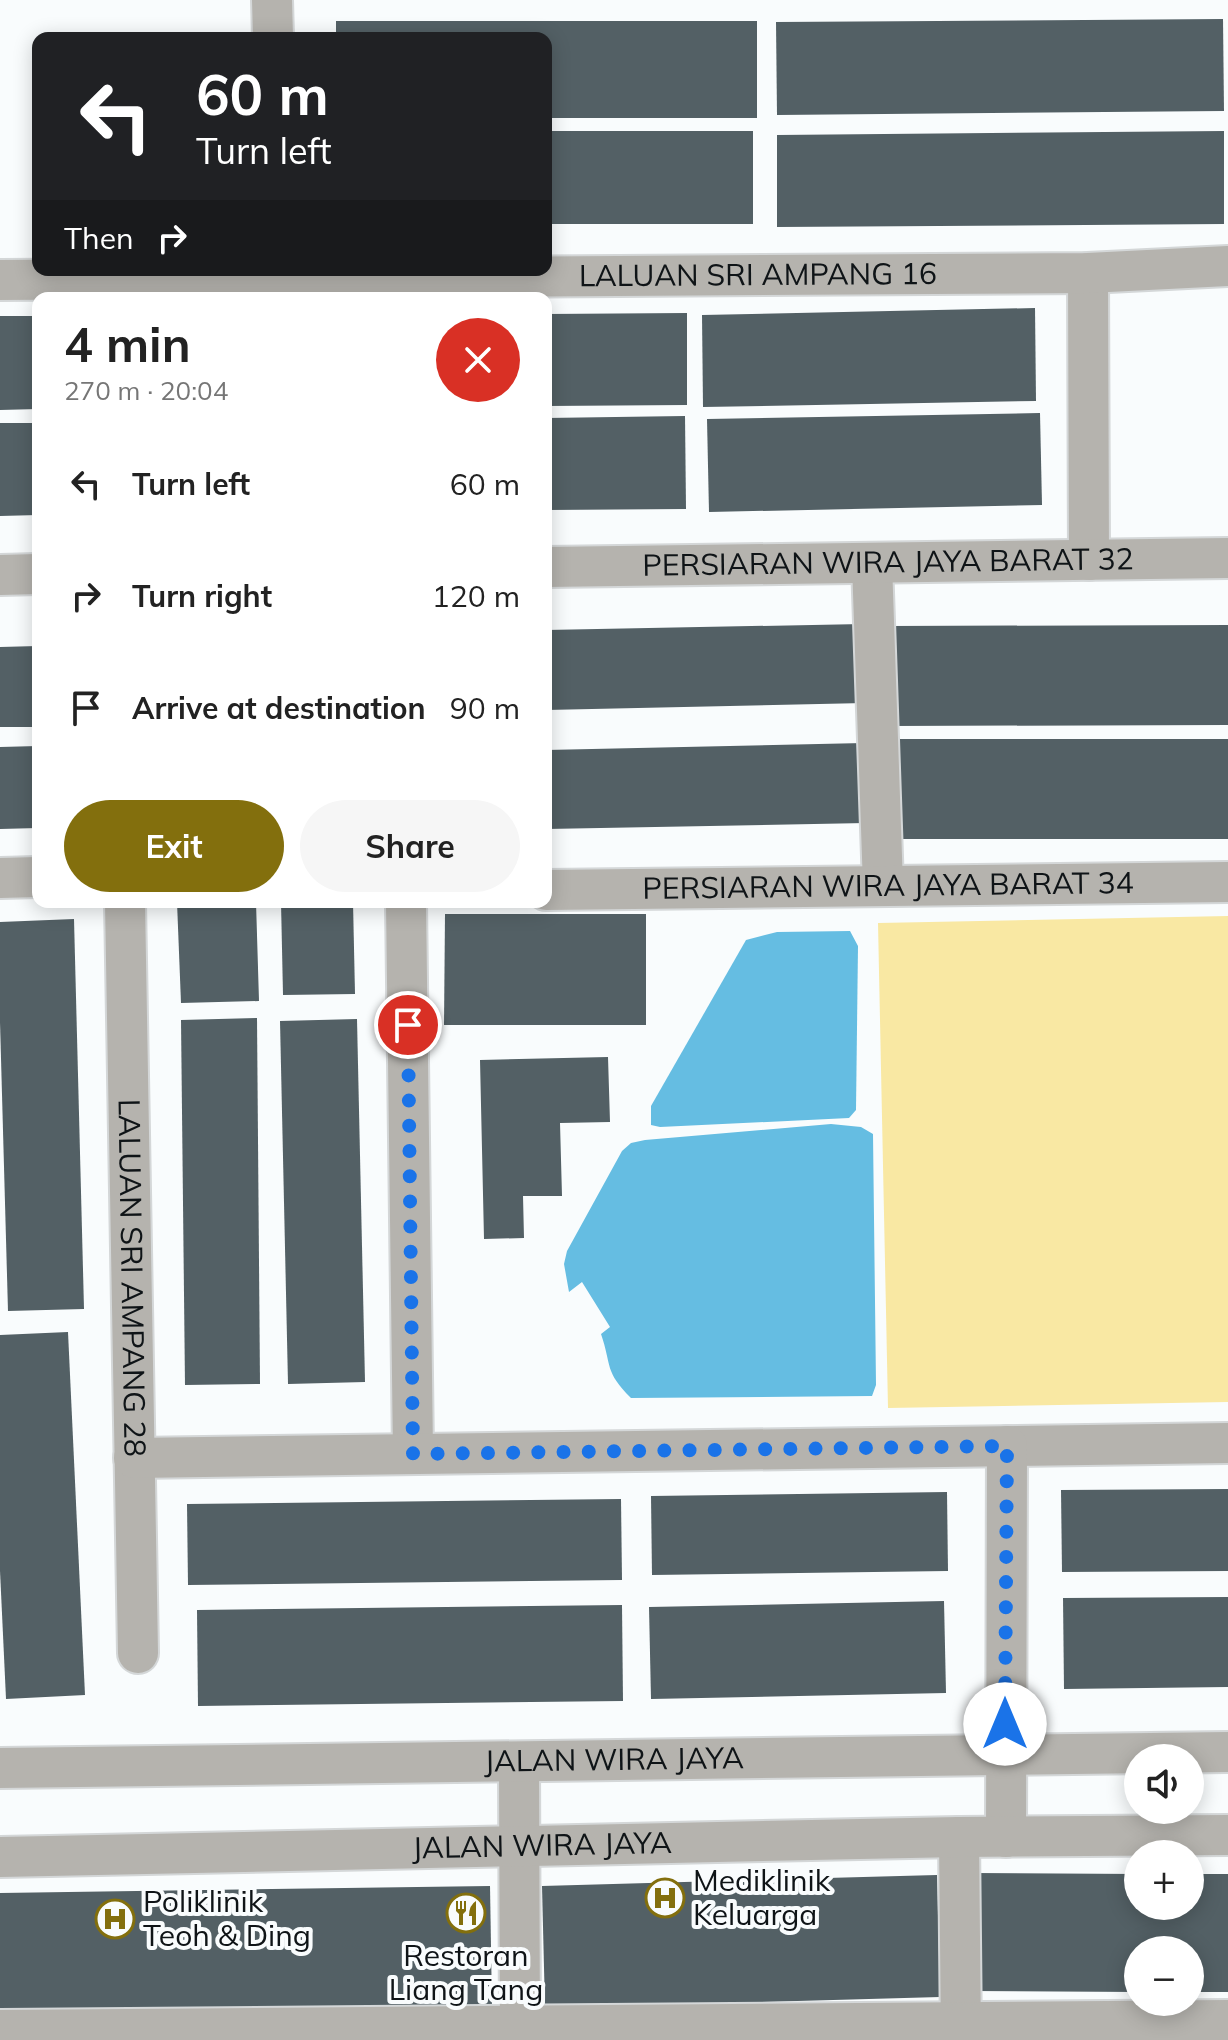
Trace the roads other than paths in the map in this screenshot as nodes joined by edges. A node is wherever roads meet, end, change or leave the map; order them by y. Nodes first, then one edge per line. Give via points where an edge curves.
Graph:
1 (272, 0) edge
2 (273, 32) edge
3 (1228, 266) edge
4 (1088, 273) junction
5 (552, 274) edge
6 (186, 276) edge
7 (0, 280) edge
8 (1228, 558) edge
9 (1089, 560) junction
10 (872, 563) junction
11 (552, 567) edge
12 (32, 574) edge
13 (0, 575) edge
14 (32, 877) edge
15 (0, 878) edge
16 (1228, 882) edge
17 (883, 886) junction
18 (552, 890) edge
19 (125, 908) edge
20 (406, 908) edge
21 (1228, 1443) edge
22 (1007, 1446) junction
23 (413, 1454) junction
24 (134, 1458) junction
25 (138, 1653) dead end
26 (1228, 1752) edge
27 (1005, 1755) junction
28 (519, 1762) junction
29 (0, 1768) edge
30 (1228, 1835) edge
31 (959, 1837) junction
32 (1006, 1837) junction
33 (519, 1847) junction
34 (0, 1857) edge
35 (1228, 2020) edge
36 (0, 2030) edge
37 (961, 2031) edge
38 (520, 2033) edge

1 - 2 street
3 - 4 street, LALUAN SRI AMPANG 16
4 - 5 street, LALUAN SRI AMPANG 16
4 - 9 street
6 - 7 street, LALUAN SRI AMPANG 16
8 - 9 street, PERSIARAN WIRA JAYA BARAT 32
9 - 10 street, PERSIARAN WIRA JAYA BARAT 32
10 - 11 street, PERSIARAN WIRA JAYA BARAT 32
10 - 17 street
12 - 13 street
14 - 15 street
16 - 17 street, PERSIARAN WIRA JAYA BARAT 34
17 - 18 street, PERSIARAN WIRA JAYA BARAT 34
19 - 24 street, LALUAN SRI AMPANG 28
20 - 23 street
21 - 22 street
22 - 23 street
22 - 27 street
23 - 24 street
24 - 25 street, LALUAN SRI AMPANG 28
26 - 27 street, JALAN WIRA JAYA
27 - 28 street, JALAN WIRA JAYA
27 - 32 street
28 - 29 street, JALAN WIRA JAYA
28 - 33 street
30 - 32 street, JALAN WIRA JAYA
31 - 32 street, JALAN WIRA JAYA
31 - 33 street, JALAN WIRA JAYA
31 - 37 street
33 - 34 street, JALAN WIRA JAYA
33 - 38 street
35 - 37 street
36 - 38 street
37 - 38 street

